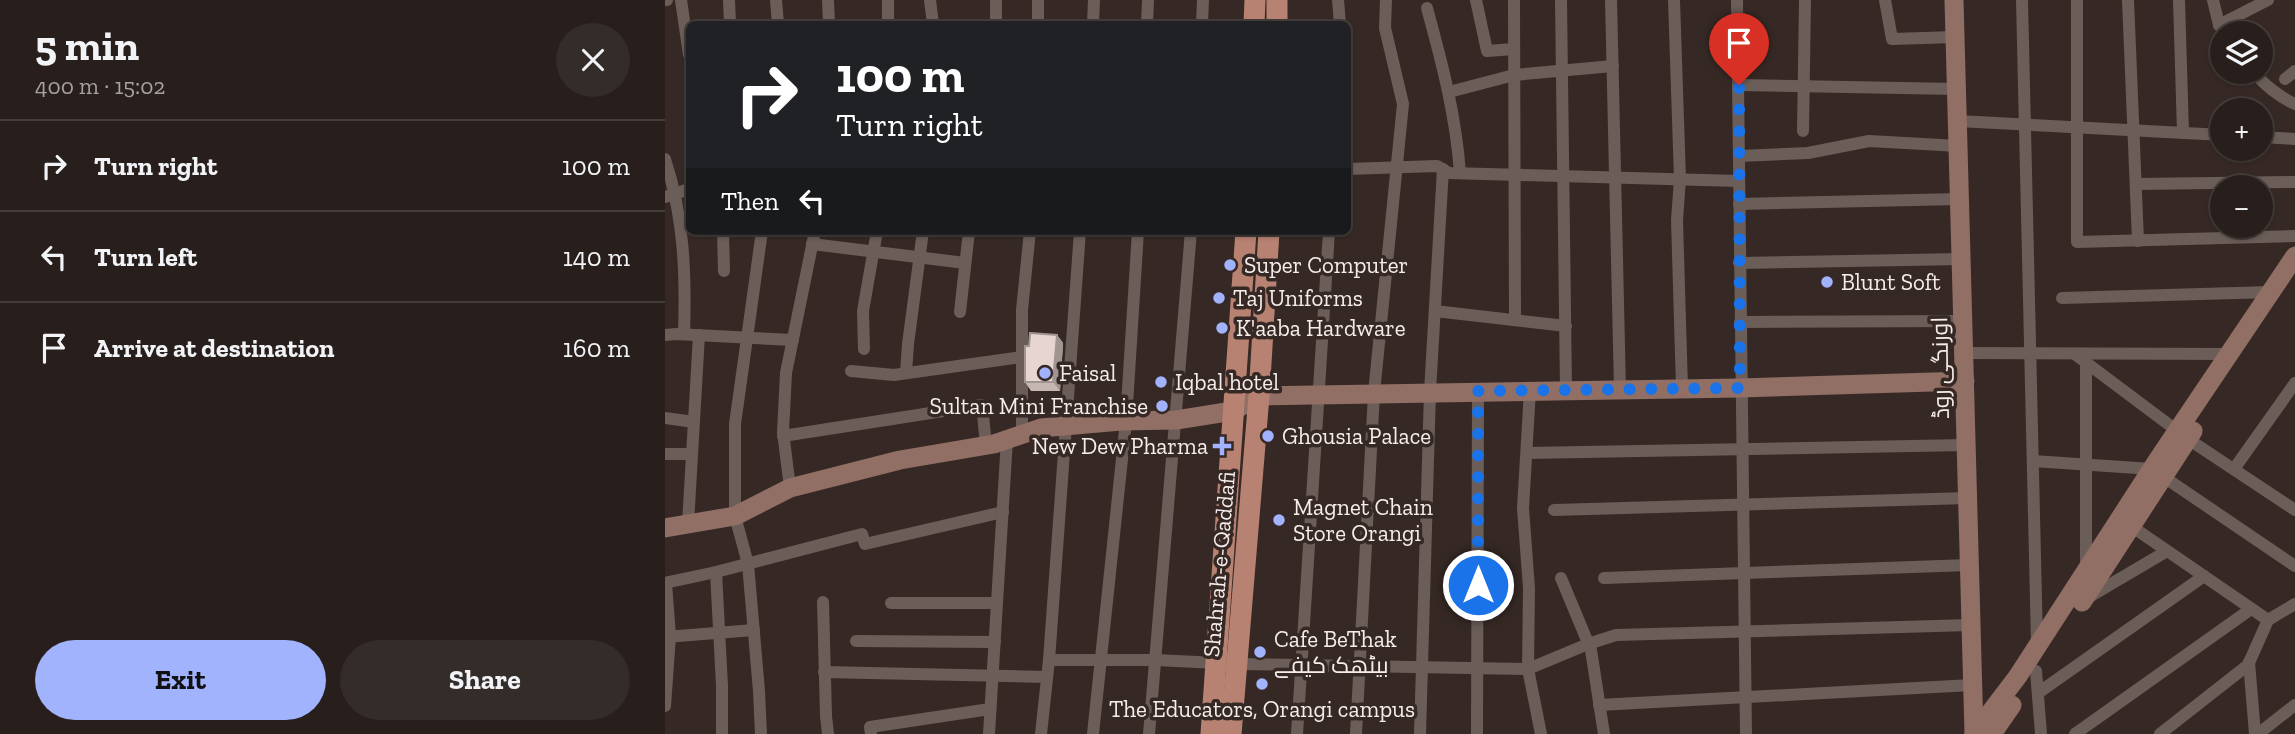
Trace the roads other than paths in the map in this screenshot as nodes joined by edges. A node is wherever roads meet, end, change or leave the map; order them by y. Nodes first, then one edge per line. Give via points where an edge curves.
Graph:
1 (681, 0) edge
2 (729, 0) edge
3 (776, 0) edge
4 (828, 0) edge
5 (888, 0) edge
6 (930, 0) edge
7 (996, 0) edge
8 (1038, 0) edge
9 (1094, 0) edge
10 (1148, 0) edge
11 (1203, 0) edge
12 (1255, 0) edge
13 (1277, 0) edge
14 (1338, 0) edge
15 (1386, 0) edge
16 (1476, 0) edge
17 (1514, 0) edge
18 (1561, 0) edge
19 (1611, 0) edge
20 (1674, 0) edge
21 (1737, 0) edge
22 (1805, 0) edge
23 (1885, 0) edge
24 (1954, 0) edge
25 (2022, 0) edge
26 (2077, 0) edge
27 (2128, 0) edge
28 (2179, 0) edge
29 (2213, 0) edge
30 (2268, 0) edge
31 (1427, 8) dead end
32 (730, 21) edge
33 (778, 21) edge
34 (829, 21) edge
35 (888, 21) edge
36 (933, 21) edge
37 (996, 21) edge
38 (1038, 21) edge
39 (1093, 21) edge
40 (1147, 21) edge
41 (1202, 21) edge
42 (1254, 21) edge
43 (1277, 21) edge
44 (1340, 21) edge
45 (2220, 21) edge
46 (2235, 21) edge
47 (686, 34) edge
48 (1955, 37) junction
49 (1514, 49) junction
50 (1612, 66) junction
51 (1562, 71) junction
52 (1514, 75) junction
53 (2268, 84) edge
54 (1739, 85) junction
55 (1804, 86) junction
56 (1957, 89) junction
57 (1449, 92) junction
58 (2295, 104) edge
59 (1958, 121) junction
60 (2025, 124) junction
61 (2077, 127) junction
62 (2133, 130) junction
63 (1803, 131) dead end
64 (2183, 133) junction
65 (2210, 134) edge
66 (2273, 138) edge
67 (2295, 139) edge
68 (1959, 146) junction
69 (1739, 156) junction
70 (665, 159) edge
71 (1396, 168) junction
72 (1351, 169) edge
73 (1443, 169) junction
74 (1460, 173) junction
75 (1514, 175) junction
76 (1565, 176) junction
77 (1615, 177) junction
78 (1680, 179) junction
79 (1739, 181) junction
80 (2295, 182) edge
81 (2136, 184) junction
82 (671, 195) edge
83 (1961, 199) junction
84 (1739, 204) junction
85 (723, 235) edge
86 (761, 235) edge
87 (876, 235) edge
88 (922, 235) edge
89 (968, 235) edge
90 (1030, 235) edge
91 (1080, 235) edge
92 (1138, 235) edge
93 (1191, 235) edge
94 (1246, 235) edge
95 (1269, 235) edge
96 (1329, 235) edge
97 (2295, 236) edge
98 (813, 237) edge
99 (2138, 241) junction
100 (874, 251) junction
101 (2295, 256) edge
102 (919, 257) junction
103 (1962, 259) junction
104 (965, 262) junction
105 (1739, 263) junction
106 (724, 271) dead end
107 (2295, 279) edge
108 (2271, 292) junction
109 (2062, 298) dead end
110 (1435, 311) junction
111 (960, 312) dead end
112 (1515, 320) junction
113 (1963, 321) junction
114 (1740, 322) junction
115 (1566, 326) junction
116 (684, 334) junction
117 (665, 335) edge
118 (699, 335) junction
119 (748, 337) junction
120 (793, 340) junction
121 (864, 349) dead end
122 (1964, 353) junction
123 (2031, 354) junction
124 (2229, 354) junction
125 (1022, 357) junction
126 (2081, 358) junction
127 (851, 371) dead end
128 (906, 373) junction
129 (1965, 382) junction
130 (2295, 383) edge
131 (1682, 388) junction
132 (1740, 388) junction
133 (1620, 389) junction
134 (1530, 390) junction
135 (1566, 390) junction
136 (1478, 391) junction
137 (1430, 392) junction
138 (1374, 393) junction
139 (1319, 394) junction
140 (1259, 396) junction
141 (1233, 411) junction
142 (665, 418) edge
143 (1176, 420) junction
144 (1126, 421) junction
145 (694, 422) junction
146 (1066, 426) junction
147 (2183, 434) junction
148 (783, 436) junction
149 (1015, 437) junction
150 (986, 445) junction
151 (1966, 445) junction
152 (1741, 449) junction
153 (1527, 453) junction
154 (665, 454) edge
155 (692, 454) junction
156 (2033, 461) junction
157 (2086, 465) junction
158 (2234, 469) junction
159 (2158, 472) junction
160 (790, 488) junction
161 (1968, 498) junction
162 (1742, 505) junction
163 (1554, 510) dead end
164 (2295, 510) edge
165 (1003, 512) junction
166 (735, 516) junction
167 (688, 524) junction
168 (2131, 526) junction
169 (665, 528) edge
170 (2167, 551) junction
171 (748, 564) junction
172 (1969, 565) junction
173 (2295, 566) edge
174 (2086, 571) junction
175 (716, 572) junction
176 (1743, 573) junction
177 (2204, 576) junction
178 (1561, 578) dead end
179 (1604, 578) dead end
180 (665, 583) edge
181 (2084, 599) junction
182 (823, 602) dead end
183 (891, 603) dead end
184 (997, 603) junction
185 (2295, 604) edge
186 (2251, 609) junction
187 (2267, 620) junction
188 (1971, 625) junction
189 (754, 630) junction
190 (1744, 631) junction
191 (719, 633) junction
192 (667, 636) edge
193 (856, 641) dead end
194 (995, 642) junction
195 (1588, 644) junction
196 (2037, 647) junction
197 (1049, 660) junction
198 (1100, 660) junction
199 (1156, 660) junction
200 (2249, 662) junction
201 (1226, 663) junction
202 (1302, 665) junction
203 (1361, 666) junction
204 (1422, 667) junction
205 (1478, 668) junction
206 (1528, 669) junction
207 (2036, 671) junction
208 (824, 672) junction
209 (993, 675) junction
210 (1047, 677) junction
211 (1972, 685) junction
212 (2038, 693) junction
213 (1745, 697) junction
214 (1599, 705) junction
215 (2295, 705) edge
216 (665, 706) edge
217 (991, 709) junction
218 (722, 734) edge
219 (761, 734) edge
220 (828, 734) edge
221 (871, 734) edge
222 (989, 734) edge
223 (1041, 734) edge
224 (1093, 734) edge
225 (1149, 734) edge
226 (1211, 734) edge
227 (1231, 734) edge
228 (1297, 734) edge
229 (1356, 734) edge
230 (1420, 734) edge
231 (1478, 734) edge
232 (1541, 734) edge
233 (1604, 734) edge
234 (1746, 734) edge
235 (1974, 734) edge
236 (1991, 734) edge
237 (2041, 734) edge
238 (2075, 734) edge
239 (2161, 734) edge
240 (2257, 734) edge

1 - 47 street
2 - 32 street
3 - 33 street
4 - 34 street
5 - 35 street
6 - 36 street
7 - 37 street
8 - 38 street
9 - 39 street
10 - 40 street
11 - 41 street
12 - 42 main road
13 - 43 main road
14 - 44 street
15 - 71 street via 1385,28 1402,104
16 - 49 street via 1487,51
17 - 49 street
18 - 51 street
19 - 50 street
20 - 78 street
21 - 54 street
22 - 55 street
23 - 48 street via 1892,39
24 - 48 street, اورنگی روڈ
25 - 60 street
26 - 61 street
27 - 62 street
28 - 64 street
29 - 45 street
30 - 46 street
31 - 57 street
48 - 56 street, اورنگی روڈ
49 - 52 street
50 - 51 street
50 - 77 street
51 - 52 street
51 - 76 street
52 - 57 street
52 - 75 street
53 - 58 street
54 - 55 street
54 - 69 street
55 - 56 street
55 - 63 street
56 - 59 street, اورنگی روڈ
57 - 74 street
59 - 60 street
59 - 68 street, اورنگی روڈ
60 - 61 street
60 - 123 street
61 - 62 street
61 - 99 street via 2077,242
62 - 64 street
62 - 81 street
64 - 65 street
66 - 67 street
68 - 69 street via 1869,141 1808,153
68 - 83 street, اورنگی روڈ
69 - 79 street
70 - 82 street
71 - 72 street
71 - 73 street
71 - 138 street
73 - 74 street
73 - 110 street
74 - 75 street
75 - 76 street
75 - 112 street
76 - 77 street
76 - 115 street
77 - 78 street
77 - 133 street
78 - 79 street
78 - 131 street
79 - 84 street
80 - 81 street
81 - 99 street
82 - 116 street via 686,277
83 - 84 street
83 - 103 street, اورنگی روڈ
84 - 105 street
85 - 106 street
86 - 119 street
87 - 100 street
88 - 102 street
89 - 104 street
90 - 125 street
91 - 146 street
92 - 144 street
93 - 143 street
94 - 141 main road, Shahrah-e-Qaddafi
95 - 140 main road, Shahrah-e-Qaddafi
96 - 139 street
97 - 99 street
98 - 100 street
98 - 120 street
100 - 102 street
100 - 121 street via 863,311
101 - 108 street
102 - 104 street
102 - 128 street
103 - 105 street
103 - 113 street, اورنگی روڈ
104 - 111 street
105 - 114 street
107 - 147 street
108 - 109 street
108 - 124 street
110 - 112 street
110 - 137 street
112 - 115 street
113 - 114 street
113 - 122 street, اورنگی روڈ
114 - 132 street
115 - 135 street
116 - 117 street
116 - 118 street
118 - 119 street
118 - 145 street
119 - 120 street
119 - 166 street via 735,424
120 - 148 street via 786,373
122 - 123 street
122 - 129 street, اورنگی روڈ
123 - 126 street
123 - 156 street
124 - 126 street
124 - 147 street
125 - 128 street
125 - 149 street
126 - 147 street
126 - 157 street
127 - 128 street
129 - 132 street
129 - 151 street, اورنگی روڈ
130 - 158 street
131 - 132 street
131 - 133 street
132 - 152 street
133 - 135 street
134 - 135 street
134 - 136 street
134 - 153 street
136 - 137 street
136 - 205 street
137 - 138 street
137 - 204 street
138 - 139 street
138 - 203 street
139 - 140 street
139 - 202 street
140 - 141 street
140 - 201 main road, Shahrah-e-Qaddafi
141 - 143 street
141 - 201 main road, Shahrah-e-Qaddafi
142 - 145 street
143 - 144 street
143 - 199 street
144 - 146 street
144 - 198 street
145 - 155 street
146 - 149 street
146 - 197 street
147 - 158 street
147 - 159 street
148 - 150 street via 982,405
148 - 160 street
149 - 150 street
149 - 165 street
150 - 160 street via 900,460
151 - 152 street
151 - 161 street, اورنگی روڈ
152 - 153 street
152 - 162 street
153 - 206 street via 1523,508 1529,588
154 - 155 street
155 - 167 street
156 - 157 street
156 - 196 street
157 - 159 street
157 - 174 street
158 - 164 street
159 - 168 street
159 - 173 street
159 - 174 street
160 - 166 street
161 - 162 street
161 - 172 street, اورنگی روڈ
162 - 163 street
162 - 176 street
165 - 171 street via 865,544 862,534
165 - 184 street
166 - 167 street
166 - 171 street
167 - 169 street
168 - 170 street
168 - 181 street
170 - 177 street
170 - 181 street
171 - 175 street
171 - 189 street
172 - 176 street
172 - 188 street, اورنگی روڈ
174 - 196 street
175 - 180 street
175 - 191 street
176 - 179 street
176 - 190 street
177 - 186 street
177 - 212 street
178 - 195 street
180 - 192 street
181 - 207 street
182 - 208 street
183 - 184 street
184 - 194 street
185 - 187 street
186 - 187 street
186 - 238 street
187 - 200 street
188 - 190 street
188 - 211 street, اورنگی روڈ
189 - 191 street
189 - 219 street
190 - 195 street via 1616,635
190 - 213 street
191 - 192 street
191 - 218 street
192 - 216 street
193 - 194 street
194 - 209 street
195 - 206 street
195 - 214 street
196 - 235 street
197 - 198 street
197 - 210 street
198 - 199 street
198 - 224 street
199 - 201 street
199 - 225 street
200 - 239 street
200 - 240 street
201 - 202 street
201 - 226 main road, Shahrah-e-Qaddafi
201 - 227 main road, Shahrah-e-Qaddafi
202 - 203 street
202 - 228 street
203 - 204 street
203 - 229 street
204 - 205 street
204 - 230 street
205 - 206 street
205 - 231 street
206 - 232 street
207 - 212 street
207 - 236 street
208 - 209 street
208 - 220 street
209 - 210 street
209 - 217 street
210 - 223 street
211 - 213 street
211 - 235 street, اورنگی روڈ
212 - 237 street
213 - 214 street
213 - 234 street
214 - 233 street
215 - 240 street
217 - 221 street via 870,727
217 - 222 street

